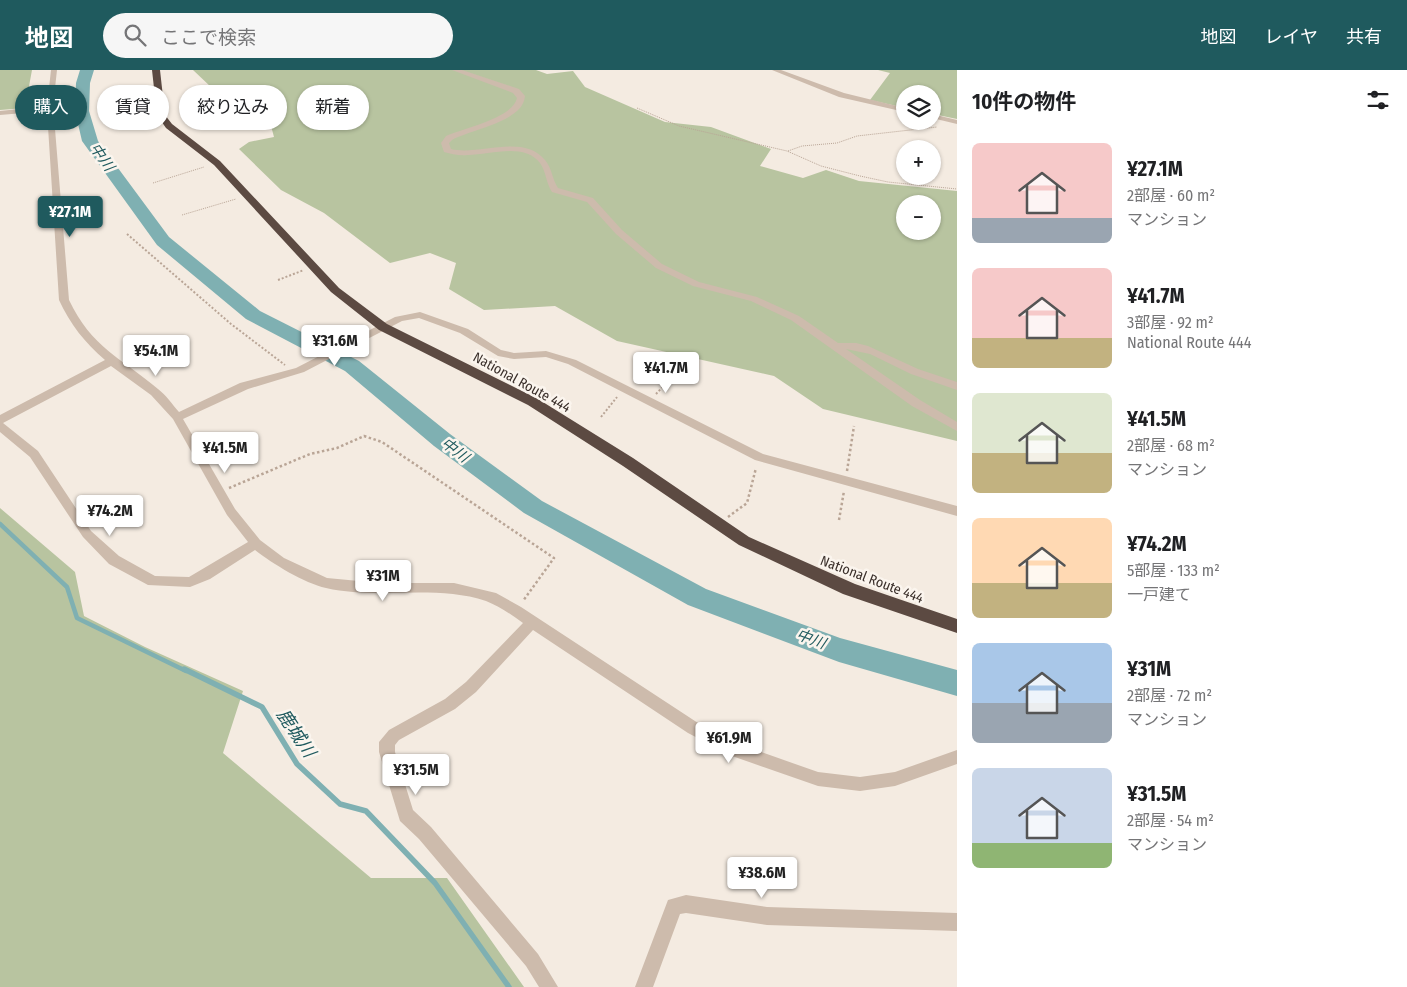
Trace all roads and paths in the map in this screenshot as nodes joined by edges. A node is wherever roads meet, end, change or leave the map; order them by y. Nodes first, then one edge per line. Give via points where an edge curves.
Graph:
1 (54, 70) edge
2 (156, 70) edge
3 (455, 70) edge
4 (775, 70) edge
5 (53, 85) edge
6 (637, 108) dead end
7 (896, 108) edge
8 (15, 112) edge
9 (0, 113) edge
10 (941, 118) edge
11 (957, 122) edge
12 (942, 126) dead end
13 (52, 130) edge
14 (787, 151) junction
15 (217, 162) junction
16 (152, 183) dead end
17 (957, 189) edge
18 (249, 195) junction
19 (182, 215) dead end
20 (127, 234) dead end
21 (312, 267) junction
22 (278, 280) dead end
23 (383, 327) junction
24 (836, 347) junction
25 (112, 361) junction
26 (686, 362) dead end
27 (289, 374) junction
28 (957, 386) edge
29 (624, 388) junction
30 (649, 400) junction
31 (176, 417) junction
32 (601, 417) dead end
33 (0, 420) edge
34 (0, 426) edge
35 (957, 427) edge
36 (759, 457) junction
37 (219, 492) junction
38 (957, 510) edge
39 (719, 524) junction
40 (256, 543) junction
41 (516, 611) junction
42 (532, 622) junction
43 (957, 626) edge
44 (957, 757) edge
45 (957, 922) edge
46 (549, 987) edge
47 (644, 987) edge

1 - 5 street
2 - 15 highway, National Route 444 via 161,115 169,126
3 - 24 street via 516,91 521,102 506,115 449,138 445,143 447,150 465,152 503,148 538,157 546,164 555,190 590,200 619,232 659,266 696,284 774,307 796,318
4 - 7 street via 842,95
6 - 14 path via 678,126
8 - 9 street
10 - 11 street
12 - 14 path via 856,136 837,143 802,146
13 - 25 street via 64,300 78,325
14 - 17 path via 821,166 860,176
15 - 16 path
15 - 18 highway, National Route 444
18 - 19 path
18 - 21 highway, National Route 444
20 - 27 path via 231,324 282,360
21 - 22 path
21 - 23 highway, National Route 444 via 335,290
23 - 27 street
23 - 29 street via 399,319 420,315 430,317 464,331 498,352 514,356 546,354 572,362
23 - 39 highway, National Route 444 via 534,402
24 - 28 street via 864,346 909,369
24 - 35 street via 916,403
25 - 31 street via 155,392
25 - 33 street
26 - 30 path
27 - 31 street via 244,386
29 - 30 street
29 - 32 path
30 - 36 street
31 - 37 street
34 - 40 street via 34,454 87,534 114,560 153,581 190,582
36 - 38 street
36 - 39 path via 747,503
37 - 40 street
37 - 41 path via 310,454 337,448 364,436 382,442 554,558
39 - 43 highway, National Route 444 via 744,541 849,589
40 - 41 street via 279,562 326,583 380,588 454,588 491,597
41 - 42 street
42 - 44 street via 693,728 737,751 818,780 860,784 895,779
42 - 46 street via 472,687 450,704 394,735 387,742 387,752 406,815 532,960
45 - 47 street via 767,916 686,904 674,906

